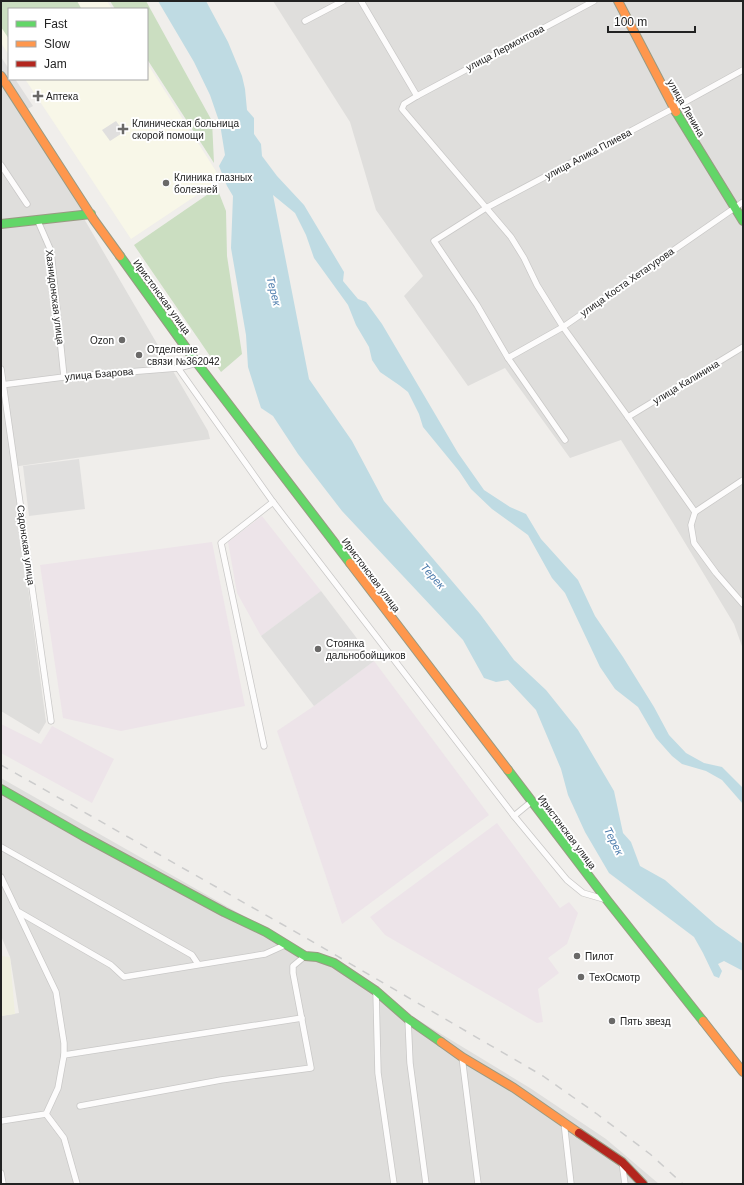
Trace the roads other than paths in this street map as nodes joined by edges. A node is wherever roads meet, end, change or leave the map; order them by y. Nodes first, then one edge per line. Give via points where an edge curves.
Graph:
1 (344, 1) edge
2 (362, 1) edge
3 (594, 1) edge
4 (618, 1) edge
5 (305, 21) dead end
6 (743, 70) edge
7 (1, 76) edge
8 (417, 96) junction
9 (674, 108) junction
10 (1, 165) edge
11 (743, 202) edge
12 (28, 204) dead end
13 (486, 208) junction
14 (735, 208) junction
15 (91, 214) junction
16 (37, 219) junction
17 (743, 221) edge
18 (1, 224) edge
19 (563, 327) junction
20 (743, 347) edge
21 (508, 358) junction
22 (197, 363) junction
23 (178, 368) junction
24 (1, 369) edge
25 (64, 377) junction
26 (2, 385) edge
27 (628, 417) junction
28 (565, 440) dead end
29 (743, 480) edge
30 (273, 502) junction
31 (694, 512) junction
32 (743, 604) edge
33 (51, 721) dead end
34 (264, 746) dead end
35 (1, 789) edge
36 (531, 802) junction
37 (514, 816) junction
38 (1, 847) edge
39 (1, 877) edge
40 (607, 900) junction
41 (18, 912) junction
42 (287, 944) junction
43 (305, 956) junction
44 (198, 964) junction
45 (376, 991) junction
46 (302, 1018) junction
47 (408, 1019) junction
48 (64, 1055) junction
49 (462, 1057) junction
50 (743, 1072) edge
51 (80, 1106) dead end
52 (46, 1114) junction
53 (1, 1121) edge
54 (564, 1122) junction
55 (622, 1162) junction
56 (1, 1173) edge
57 (3, 1184) edge
58 (77, 1184) edge
59 (394, 1184) edge
60 (426, 1184) edge
61 (478, 1184) edge
62 (571, 1184) edge
63 (625, 1184) edge
64 (643, 1184) edge

1 - 5 street
2 - 8 street
3 - 8 street, улица Лермонтова
4 - 9 main road, улица Ленина
6 - 9 street, улица Алика Плиева
7 - 15 main road, Иристонская улица
8 - 13 street, улица Лермонтова via 404,104 402,109
9 - 13 street, улица Алика Плиева
9 - 14 main road, улица Ленина
10 - 12 street
11 - 14 street, улица Коста Хетагурова
13 - 19 street via 511,236
13 - 21 street, улица Алика Плиева via 434,242 477,305
14 - 17 main road, улица Ленина
14 - 19 street, улица Коста Хетагурова
15 - 16 main road
15 - 22 main road, Иристонская улица
16 - 18 main road
16 - 25 street, Хазнидонская улица via 51,252
19 - 21 street, улица Коста Хетагурова
19 - 27 street
20 - 27 street, улица Калинина
21 - 28 street
22 - 23 street, улица Бзарова
22 - 36 main road, Иристонская улица
23 - 25 street, улица Бзарова
23 - 30 street
24 - 26 street, Садонская улица
25 - 26 street, улица Бзарова
26 - 33 street, Садонская улица
27 - 31 street
29 - 31 street
30 - 34 street via 221,543
30 - 37 street
31 - 32 street via 691,525 694,543
35 - 42 main road via 83,836
36 - 37 street
36 - 40 main road, Иристонская улица
37 - 40 street via 567,880 583,893
38 - 44 street via 192,955
39 - 41 street
40 - 50 main road, Иристонская улица
41 - 44 street via 112,965 124,977
41 - 48 street via 56,992
42 - 43 main road
42 - 44 street via 265,954
43 - 45 main road via 334,963
43 - 46 street via 294,966 293,973
45 - 47 main road
45 - 59 street via 378,1073
46 - 48 street
46 - 51 street via 311,1068 221,1080
47 - 49 main road
47 - 60 street via 410,1063
48 - 52 street via 58,1088
49 - 54 main road
49 - 61 street
52 - 53 street
52 - 58 street via 64,1138
54 - 55 main road
54 - 62 street
55 - 63 street
55 - 64 main road
56 - 57 street

